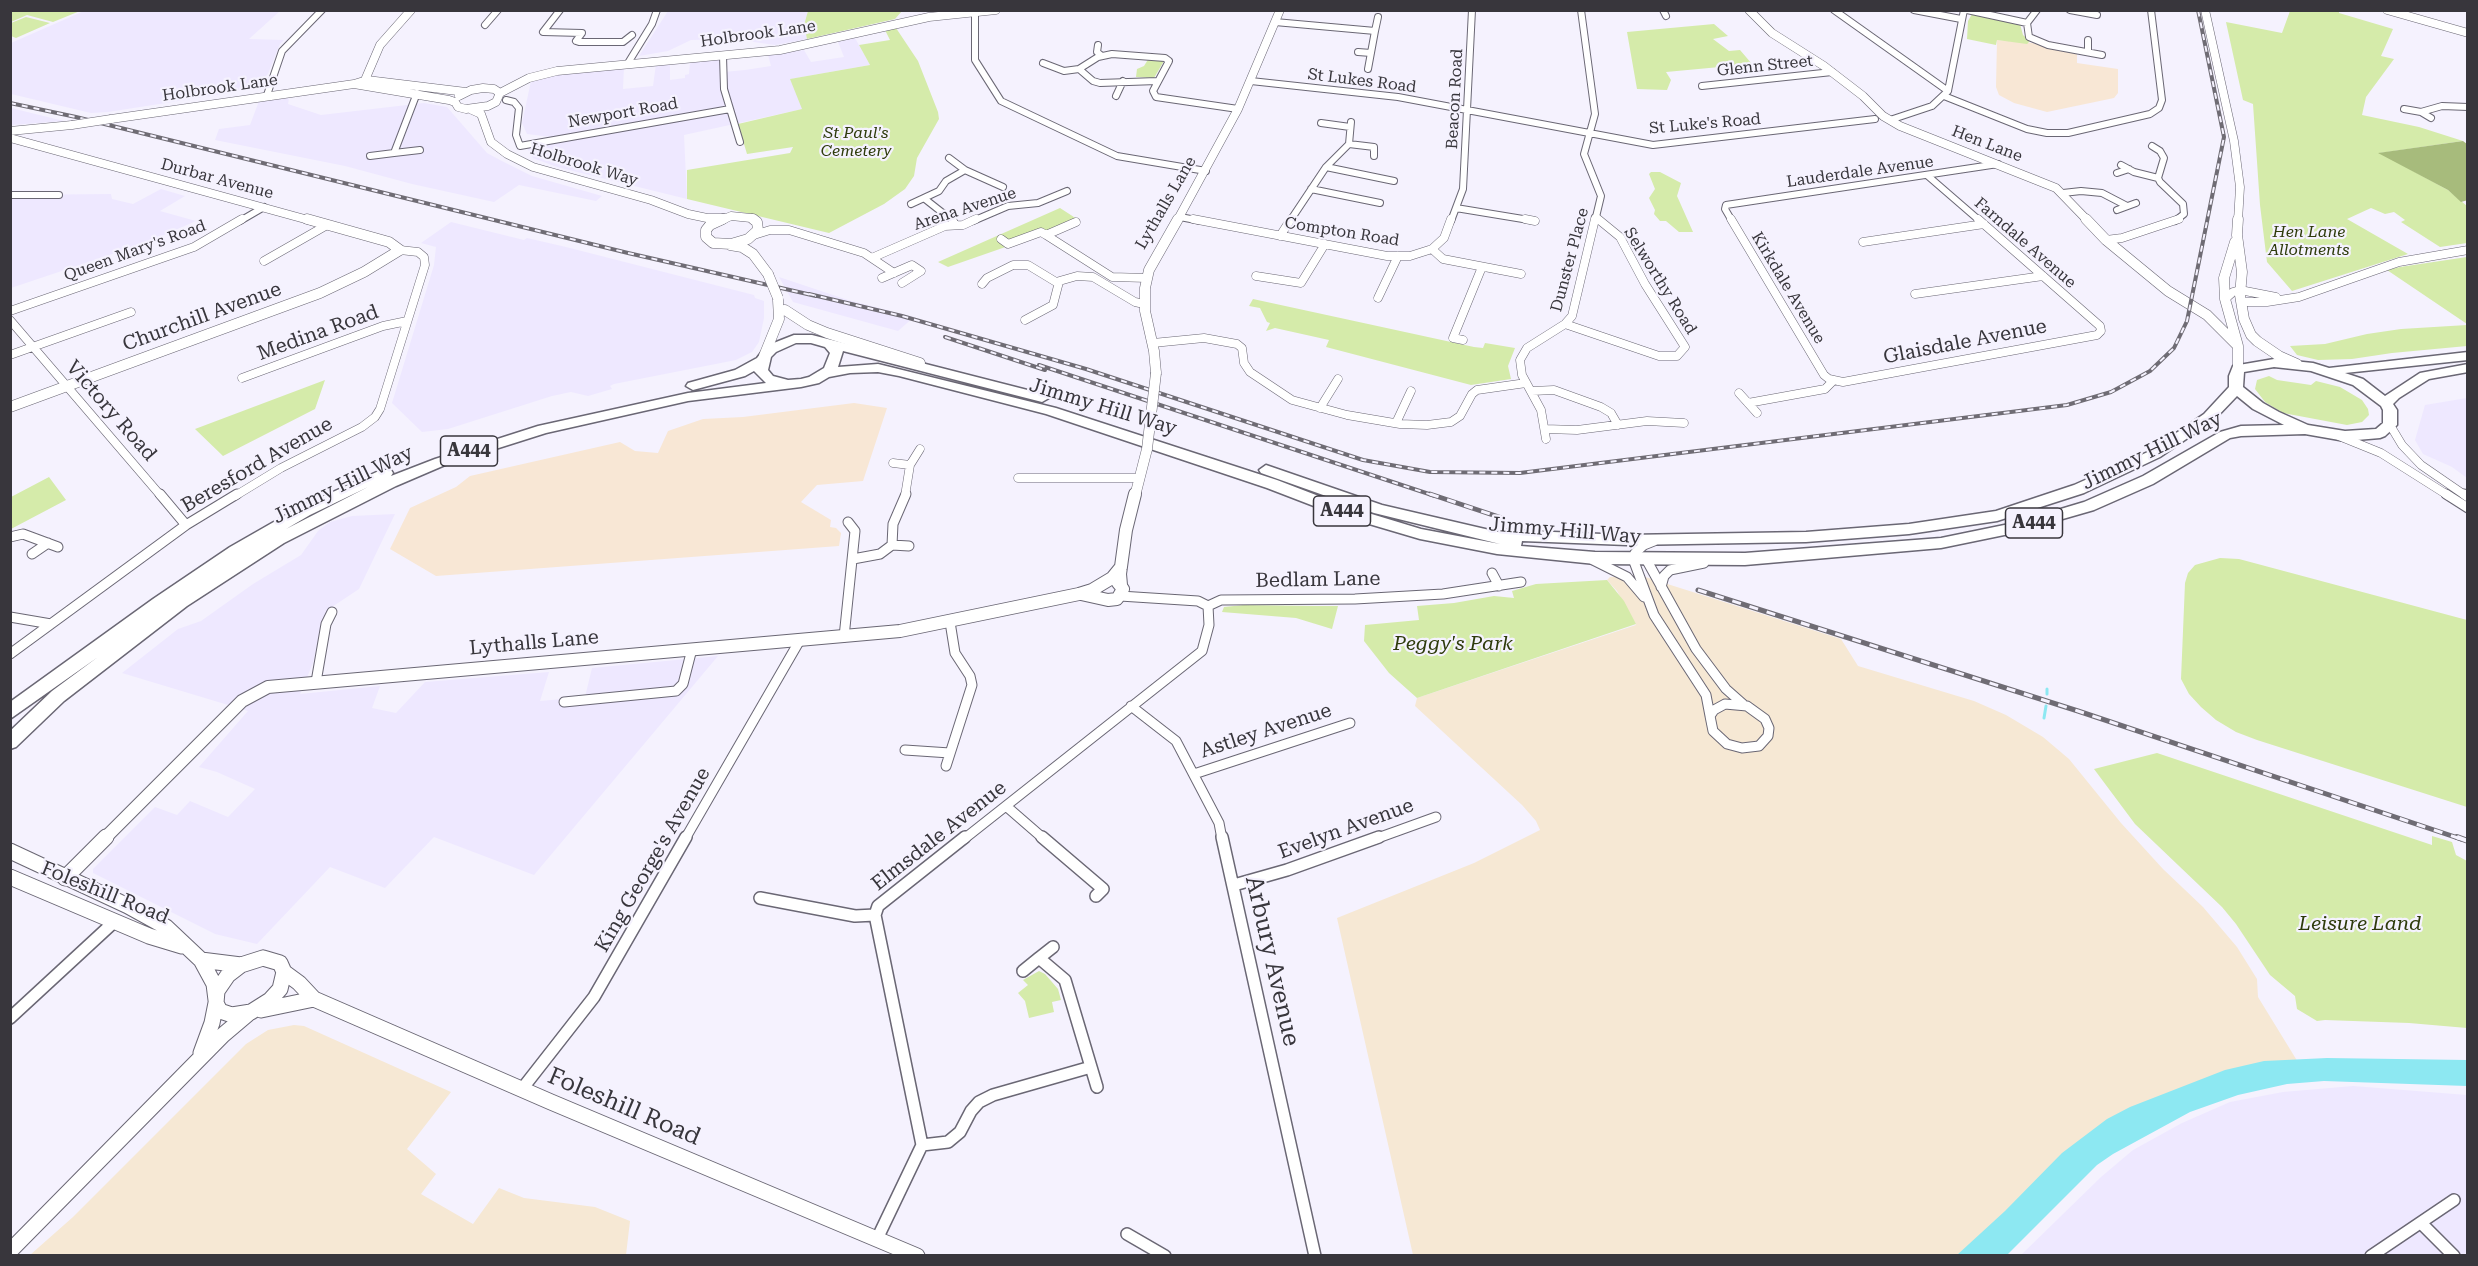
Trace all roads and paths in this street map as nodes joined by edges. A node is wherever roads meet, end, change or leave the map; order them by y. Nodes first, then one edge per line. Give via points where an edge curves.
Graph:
1 (322, 10) edge
2 (411, 10) edge
3 (486, 10) edge
4 (560, 10) edge
5 (657, 10) edge
6 (996, 10) edge
7 (1280, 10) edge
8 (1472, 10) edge
9 (1581, 10) edge
10 (1749, 10) edge
11 (1834, 10) edge
12 (1914, 10) edge
13 (1966, 10) edge
14 (2037, 10) edge
15 (2070, 10) edge
16 (2151, 10) edge
17 (2387, 10) edge
18 (498, 11) edge
19 (975, 12) edge
20 (2206, 12) edge
21 (2097, 15) dead end
22 (1378, 17) dead end
23 (1961, 19) junction
24 (1275, 22) junction
25 (2027, 23) junction
26 (485, 25) dead end
27 (1375, 31) junction
28 (543, 32) junction
29 (2468, 33) edge
30 (632, 35) dead end
31 (537, 39) dead end
32 (2088, 40) dead end
33 (1098, 45) dead end
34 (1174, 52) dead end
35 (1358, 52) dead end
36 (2088, 52) junction
37 (1371, 53) junction
38 (2102, 55) dead end
39 (723, 56) junction
40 (1102, 56) junction
41 (1169, 59) junction
42 (628, 63) junction
43 (1043, 63) dead end
44 (594, 66) junction
45 (1079, 69) junction
46 (1368, 69) dead end
47 (1832, 72) junction
48 (1123, 81) junction
49 (1157, 81) junction
50 (1251, 81) junction
51 (367, 82) junction
52 (1702, 86) dead end
53 (489, 88) junction
54 (466, 92) junction
55 (417, 93) junction
56 (1946, 94) junction
57 (267, 95) junction
58 (1116, 96) dead end
59 (499, 99) junction
60 (2468, 99) edge
61 (455, 102) junction
62 (2468, 107) edge
63 (730, 109) junction
64 (1238, 109) junction
65 (2404, 109) dead end
66 (472, 110) junction
67 (1468, 110) junction
68 (2421, 112) junction
69 (2431, 118) dead end
70 (1887, 122) junction
71 (1321, 123) dead end
72 (486, 127) junction
73 (1591, 134) junction
74 (11, 137) edge
75 (1378, 139) dead end
76 (740, 142) dead end
77 (1349, 144) junction
78 (1374, 147) junction
79 (2169, 147) dead end
80 (420, 150) dead end
81 (394, 153) junction
82 (370, 156) dead end
83 (1374, 156) dead end
84 (949, 158) dead end
85 (1998, 164) junction
86 (2121, 165) dead end
87 (1326, 167) junction
88 (2129, 169) junction
89 (965, 170) junction
90 (1206, 171) junction
91 (2117, 173) dead end
92 (1928, 176) junction
93 (2158, 178) junction
94 (1394, 181) dead end
95 (1004, 187) dead end
96 (1311, 189) junction
97 (1067, 191) dead end
98 (2063, 193) junction
99 (10, 195) edge
100 (59, 195) dead end
101 (925, 199) junction
102 (1380, 203) dead end
103 (2136, 203) dead end
104 (911, 204) dead end
105 (1726, 205) joint
106 (2127, 206) junction
107 (264, 207) junction
108 (1456, 208) junction
109 (2117, 210) dead end
110 (688, 214) junction
111 (1180, 217) junction
112 (1595, 217) junction
113 (726, 218) junction
114 (755, 220) junction
115 (1535, 220) dead end
116 (1076, 222) dead end
117 (1984, 224) junction
118 (327, 225) junction
119 (956, 225) junction
120 (781, 229) junction
121 (706, 230) junction
122 (1046, 235) junction
123 (2237, 235) junction
124 (753, 236) junction
125 (1280, 236) junction
126 (1001, 239) dead end
127 (2106, 240) junction
128 (1863, 242) dead end
129 (1324, 244) junction
130 (725, 245) junction
131 (1432, 249) junction
132 (400, 250) junction
133 (413, 250) joint
134 (2468, 250) edge
135 (753, 254) junction
136 (1398, 256) junction
137 (873, 257) junction
138 (264, 261) dead end
139 (1482, 267) junction
140 (894, 273) junction
141 (1521, 273) dead end
142 (1256, 276) dead end
143 (2043, 276) junction
144 (882, 278) dead end
145 (1147, 278) junction
146 (1059, 282) junction
147 (902, 283) dead end
148 (982, 284) dead end
149 (2240, 290) junction
150 (1915, 294) dead end
151 (1378, 298) dead end
152 (778, 299) junction
153 (2224, 299) junction
154 (2287, 299) junction
155 (2241, 302) junction
156 (1144, 304) junction
157 (785, 310) junction
158 (10, 311) edge
159 (131, 312) dead end
160 (2207, 315) junction
161 (10, 320) edge
162 (1025, 320) dead end
163 (407, 321) junction
164 (2231, 323) junction
165 (1564, 324) junction
166 (2101, 331) joint
167 (2251, 335) junction
168 (1443, 336) dead end
169 (1454, 338) junction
170 (812, 339) junction
171 (1463, 340) dead end
172 (1152, 343) junction
173 (831, 344) junction
174 (34, 346) junction
175 (2238, 346) junction
176 (10, 355) edge
177 (2468, 356) edge
178 (763, 358) junction
179 (2297, 364) junction
180 (2468, 368) edge
181 (2238, 369) junction
182 (2321, 369) junction
183 (826, 373) junction
184 (953, 374) junction
185 (242, 378) dead end
186 (1338, 379) dead end
187 (1833, 381) junction
188 (1526, 383) junction
189 (788, 384) junction
190 (67, 385) junction
191 (2236, 388) junction
192 (1411, 391) dead end
193 (1532, 391) junction
194 (1739, 393) dead end
195 (1748, 403) junction
196 (2386, 403) junction
197 (10, 407) edge
198 (1320, 408) junction
199 (1757, 413) dead end
200 (1396, 423) junction
201 (1686, 423) dead end
202 (1618, 424) junction
203 (2390, 425) junction
204 (1545, 429) junction
205 (2305, 429) junction
206 (2336, 435) junction
207 (1546, 440) dead end
208 (920, 449) dead end
209 (893, 463) dead end
210 (910, 465) junction
211 (1018, 478) dead end
212 (1140, 478) junction
213 (2468, 497) edge
214 (2468, 508) edge
215 (848, 522) dead end
216 (186, 525) junction
217 (10, 537) edge
218 (48, 543) junction
219 (892, 545) junction
220 (909, 546) dead end
221 (58, 547) dead end
222 (1637, 552) junction
223 (32, 554) dead end
224 (1578, 557) junction
225 (853, 559) junction
226 (1745, 559) junction
227 (1121, 567) junction
228 (1492, 573) dead end
229 (1521, 582) dead end
230 (1102, 584) junction
231 (1499, 586) junction
232 (1661, 587) junction
233 (1122, 590) junction
234 (1079, 594) junction
235 (1104, 599) junction
236 (1648, 604) junction
237 (1208, 606) junction
238 (332, 612) dead end
239 (10, 617) edge
240 (950, 622) junction
241 (51, 624) junction
242 (844, 637) junction
243 (800, 640) junction
244 (692, 649) junction
245 (10, 654) edge
246 (316, 682) junction
247 (564, 702) dead end
248 (1743, 704) junction
249 (1131, 706) junction
250 (10, 712) edge
251 (1710, 716) junction
252 (1350, 723) dead end
253 (10, 741) edge
254 (905, 750) dead end
255 (950, 753) junction
256 (946, 766) dead end
257 (1194, 774) junction
258 (1006, 806) junction
259 (1436, 817) dead end
260 (10, 851) edge
261 (10, 877) edge
262 (65, 878) junction
263 (1233, 885) junction
264 (1102, 890) dead end
265 (760, 898) dead end
266 (875, 915) junction
267 (114, 922) junction
268 (184, 946) junction
269 (1053, 947) dead end
270 (1039, 958) junction
271 (201, 960) junction
272 (241, 965) junction
273 (1023, 971) dead end
274 (284, 972) junction
275 (314, 999) junction
276 (216, 1001) junction
277 (250, 1012) junction
278 (10, 1018) edge
279 (195, 1064) junction
280 (1090, 1067) junction
281 (1097, 1087) dead end
282 (522, 1089) junction
283 (922, 1145) junction
284 (2454, 1200) dead end
285 (2422, 1224) junction
286 (1127, 1234) dead end
287 (878, 1239) junction
288 (10, 1251) edge
289 (917, 1256) edge
290 (1165, 1256) edge
291 (1315, 1256) edge
292 (2371, 1256) edge
293 (2454, 1256) edge

1 - 57 street via 282,51
2 - 51 street via 380,45
3 - 18 street
4 - 28 street
5 - 42 street
6 - 19 street, Holbrook Lane
7 - 24 street, Lythalls Lane
8 - 67 street, Beacon Road
9 - 73 street, Dunster Place via 1595,114
10 - 47 street, Hen Lane via 1772,33
11 - 56 street
12 - 23 street
13 - 23 street
13 - 25 street
14 - 25 street
15 - 21 street via 2083,16
16 - 56 street via 2162,100 2150,114 2068,133 2047,133 2027,129
17 - 29 street
18 - 26 street
19 - 39 street, Holbrook Lane via 929,17 789,48
19 - 90 street via 975,60 1001,101 1117,156
20 - 123 street via 2234,141 2240,187
22 - 27 street
23 - 56 street
24 - 27 street
24 - 50 street, Lythalls Lane
25 - 36 street via 2027,33 2034,40
27 - 37 street
28 - 30 street via 582,33 576,41 579,42 623,42
28 - 31 street
32 - 36 street
33 - 40 street via 1097,52
34 - 41 street
35 - 37 street
36 - 38 street
37 - 46 street
39 - 42 street, Holbrook Lane
39 - 63 street via 724,89
40 - 41 street
40 - 45 street
41 - 49 street
42 - 44 street, Holbrook Lane
43 - 45 street via 1064,71
44 - 53 street, Holbrook Lane via 552,66
44 - 59 street, Holbrook Lane via 529,78
45 - 48 street via 1094,81
47 - 52 street, Glenn Street
47 - 70 street, Hen Lane
48 - 49 street
48 - 58 street
49 - 64 street via 1153,91 1156,97
50 - 64 street, Lythalls Lane
50 - 67 street, St Lukes Road via 1398,97
51 - 54 street
51 - 55 street
51 - 57 street, Holbrook Lane
53 - 54 street, Holbrook Lane
53 - 59 street
54 - 61 street
55 - 61 street
55 - 81 street
56 - 70 street via 1923,110
57 - 74 street, Holbrook Lane, bridge
59 - 63 street, Newport Road via 514,102 519,108 516,135 520,146
59 - 66 street, Holbrook Lane
59 - 72 street
60 - 62 street
61 - 66 street via 458,107
62 - 68 street via 2442,106
63 - 76 street
64 - 90 street, Lythalls Lane
65 - 68 street
66 - 72 street, Holbrook Way via 481,114
67 - 73 street, St Luke's Road
67 - 108 street, Beacon Road via 1463,189
68 - 69 street
70 - 73 street, St Luke's Road via 1873,116 1653,145
70 - 85 street, Hen Lane
71 - 77 street via 1350,124
72 - 110 street, Holbrook Way via 491,142 523,163
73 - 112 street, Dunster Place via 1584,154 1601,196
74 - 107 street, Durbar Avenue
75 - 78 street
77 - 78 street
77 - 87 street
78 - 83 street
79 - 93 street via 2155,148 2164,158
80 - 81 street
81 - 82 street
84 - 89 street
85 - 92 street, Lauderdale Avenue
85 - 98 street, Hen Lane
86 - 88 street
87 - 94 street
87 - 96 street
88 - 91 street
88 - 93 street
89 - 95 street
89 - 101 street
90 - 111 street, Lythalls Lane
92 - 105 street, Lauderdale Avenue
92 - 117 street, Farndale Avenue
93 - 127 street via 2185,208 2182,218
96 - 102 street
96 - 125 street
97 - 119 street, Arena Avenue
98 - 106 street via 2102,193
98 - 127 street, Hen Lane
99 - 100 street
101 - 104 street
101 - 119 street
103 - 106 street
105 - 187 street, Kirkdale Avenue via 1824,375
106 - 109 street
107 - 118 street, Durbar Avenue
107 - 158 street, Queen Mary's Road via 194,247
108 - 115 street
108 - 131 street via 1444,238
110 - 113 street, Holbrook Way
110 - 121 street, Holbrook Way
111 - 125 street, Compton Road
111 - 145 street, Lythalls Lane via 1156,255
112 - 165 street, Dunster Place via 1572,316
112 - 165 street, Selworthy Road via 1620,237 1685,347 1677,356 1659,356
113 - 114 street, Holbrook Way via 742,216
113 - 121 street
114 - 120 street
114 - 124 street via 759,227
116 - 122 street
117 - 128 street
117 - 143 street, Farndale Avenue
118 - 132 street, Durbar Avenue via 395,244
118 - 138 street
119 - 137 street, Arena Avenue via 944,226
120 - 124 street
120 - 137 street
121 - 130 street, Holbrook Way via 709,240
122 - 126 street via 1041,232 1008,244
122 - 145 street via 1112,277
123 - 149 street
123 - 153 street via 2224,278
124 - 130 street
124 - 135 street
125 - 129 street, Compton Road
127 - 160 street, Hen Lane via 2168,291
129 - 136 street, Compton Road
129 - 142 street via 1301,283
130 - 135 street, Holbrook Way via 742,247
131 - 136 street, Compton Road
131 - 139 street via 1443,259
132 - 133 street, Durbar Avenue
132 - 190 street, Churchill Avenue via 312,296
133 - 163 street, Beresford Avenue via 422,254 425,265
134 - 154 street via 2399,262
135 - 152 street, bridge via 768,274
136 - 151 street
137 - 140 street
139 - 141 street
139 - 169 street
140 - 144 street
140 - 147 street via 912,265 921,271
143 - 150 street
143 - 166 street, Farndale Avenue
145 - 156 street, Lythalls Lane
146 - 148 street via 1023,264 1013,265
146 - 156 street via 1088,275
146 - 162 street via 1053,305
149 - 153 street
149 - 154 street
149 - 155 street
152 - 157 street
152 - 178 street via 779,319
153 - 164 street
154 - 155 street
155 - 167 street
156 - 172 street, Lythalls Lane
157 - 170 street
157 - 184 street via 827,333
159 - 174 street
160 - 164 street, Hen Lane
160 - 175 street, Hen Lane
161 - 174 street, Victory Road
163 - 185 street, Medina Road via 383,326
163 - 216 street, Beresford Avenue via 380,409 372,420
164 - 167 street, Hen Lane
164 - 175 street
165 - 188 street, Dunster Place via 1527,348 1519,366
166 - 187 street, Glaisdale Avenue via 1984,356
167 - 179 street, Hen Lane via 2267,349
168 - 169 street
169 - 171 street
170 - 173 highway
170 - 178 highway via 782,343
172 - 198 street via 1204,338 1237,344 1250,372 1292,400
172 - 212 street, Lythalls Lane, bridge via 1156,373
173 - 183 highway via 836,359
173 - 184 highway, Jimmy Hill Way / A444
174 - 176 street
174 - 190 street, Victory Road
175 - 181 street
177 - 182 highway via 2345,370
178 - 189 highway via 761,371 768,379
178 - 250 highway, Jimmy Hill Way / A444 via 751,369 727,378 501,430 363,482 227,557
179 - 181 highway
179 - 182 highway
180 - 196 highway via 2425,376
181 - 191 highway
182 - 196 highway via 2358,382
183 - 189 highway via 814,380
183 - 224 highway, Jimmy Hill Way / A444 via 878,368 899,372 1052,411 1420,534 1497,549
184 - 222 highway, Jimmy Hill Way / A444 via 1106,417 1379,509 1536,545
186 - 198 street
187 - 195 street, Glaisdale Avenue via 1825,389
188 - 193 street
188 - 200 street via 1477,390 1460,416 1451,422 1427,426
189 - 253 highway, Jimmy Hill Way / A444 via 688,397 564,423 479,448 391,482 279,539 181,602 58,696
190 - 197 street, Churchill Avenue
190 - 216 street, Victory Road
191 - 205 highway via 2258,406
191 - 222 highway, Jimmy Hill Way / A444 via 2209,417 2155,454 2015,512 1945,525 1863,533 1659,540
192 - 200 street
193 - 202 street via 1554,390 1601,407
193 - 204 street via 1540,405
194 - 195 street
195 - 199 street
196 - 203 highway
198 - 200 street
201 - 202 street
202 - 204 street via 1577,430
203 - 206 highway via 2370,435
203 - 213 street via 2421,465
204 - 207 street
205 - 206 highway
205 - 226 highway, Jimmy Hill Way / A444 via 2225,435 2120,493 2014,528 1899,548
206 - 214 street via 2381,453
208 - 210 street
209 - 210 street
210 - 219 street via 908,489 893,524
211 - 212 street
212 - 227 street, Lythalls Lane via 1128,518
215 - 225 street via 855,531
216 - 241 street, Beresford Avenue
217 - 218 street via 23,534
218 - 221 street
218 - 223 street
219 - 220 street
219 - 225 street via 880,554
222 - 224 highway, Jimmy Hill Way / A444
222 - 226 highway, Jimmy Hill Way
222 - 232 street
222 - 236 street
224 - 236 street via 1605,564 1627,578
225 - 242 street
226 - 232 street via 1675,568 1664,576
227 - 230 street, Lythalls Lane
227 - 233 street, Lythalls Lane
228 - 231 street
229 - 231 street, Bedlam Lane
230 - 233 street via 1115,582
230 - 234 street, Lythalls Lane
230 - 235 street via 1097,592
231 - 237 street, Bedlam Lane via 1355,599 1229,599
232 - 248 street via 1696,649 1726,689
233 - 235 street via 1112,600
233 - 237 street, Bedlam Lane via 1140,598 1198,601
234 - 235 street, Lythalls Lane
234 - 240 street, Lythalls Lane
236 - 251 street via 1706,695
237 - 249 street, Elmsdale Avenue via 1209,625 1202,651
238 - 246 street via 326,624
239 - 241 street
240 - 242 street, Lythalls Lane
240 - 255 street via 955,653 972,685
241 - 245 street, Beresford Avenue
242 - 243 street, Lythalls Lane
243 - 244 street, Lythalls Lane
243 - 282 street, King George's Avenue via 594,997
244 - 246 street, Lythalls Lane
244 - 247 street via 683,684 676,691
246 - 262 street, Lythalls Lane via 268,687 242,701
248 - 251 street via 1721,705
248 - 251 street via 1757,711 1768,725 1767,739 1756,747 1738,748 1724,742 1712,728
249 - 257 street, Arbury Avenue via 1176,741
249 - 258 street, Elmsdale Avenue
252 - 257 street, Astley Avenue
254 - 255 street
255 - 256 street
257 - 263 street, Arbury Avenue via 1219,823
258 - 264 street
258 - 266 street, Elmsdale Avenue via 880,904
259 - 263 street, Evelyn Avenue
260 - 262 street, Foleshill Road
261 - 267 street, Foleshill Road
262 - 268 street, Foleshill Road via 166,927
263 - 291 street, Arbury Avenue
265 - 266 street via 855,916
266 - 283 street, Elmsdale Avenue
267 - 268 street, Foleshill Road
267 - 278 street
268 - 271 street, Foleshill Road
269 - 270 street
270 - 273 street
270 - 280 street via 1065,980
271 - 272 street
271 - 276 street, Foleshill Road via 214,984
272 - 274 street via 263,958 280,963
272 - 276 street via 220,985
274 - 275 street, Foleshill Road
274 - 277 street via 275,994
275 - 277 street
275 - 282 street, Foleshill Road
276 - 277 street via 224,1013
276 - 279 street via 209,1035
277 - 279 street
279 - 288 street
280 - 281 street
280 - 283 street via 993,1095 979,1102 960,1132 948,1142
282 - 287 street, Foleshill Road
283 - 287 street
284 - 285 street
285 - 292 street
285 - 293 street
286 - 290 street
287 - 289 street, Foleshill Road

